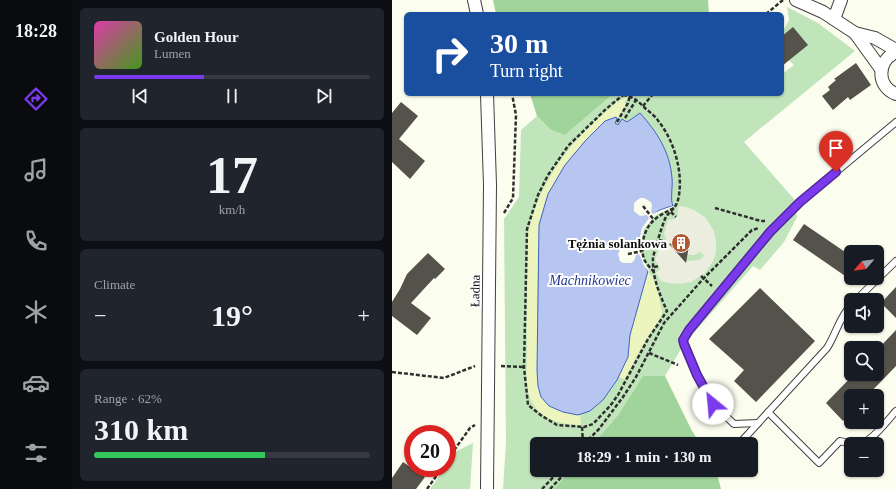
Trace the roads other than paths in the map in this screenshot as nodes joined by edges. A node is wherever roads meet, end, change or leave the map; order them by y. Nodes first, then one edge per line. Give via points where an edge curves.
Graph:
1 (474, 0) edge
2 (796, 0) edge
3 (841, 0) edge
4 (477, 12) edge
5 (834, 19) junction
6 (855, 33) junction
7 (896, 51) edge
8 (881, 69) junction
9 (896, 95) edge
10 (487, 96) edge
11 (896, 122) edge
12 (896, 261) edge
13 (863, 293) edge
14 (844, 314) edge
15 (896, 411) edge
16 (768, 412) junction
17 (758, 423) junction
18 (745, 437) edge
19 (487, 489) edge

1 - 4 street
2 - 5 street
3 - 5 street
5 - 6 street
6 - 7 street via 875,38
6 - 8 street
7 - 8 street via 887,58
8 - 9 street via 882,81
10 - 19 street, Ładna via 490,169
11 - 17 lane via 800,202 770,232 719,292 683,340 697,375 713,404 734,424
12 - 13 lane
14 - 16 lane via 827,348
15 - 16 lane via 870,439 862,443 849,444 840,441 818,463
16 - 17 lane
17 - 18 lane

